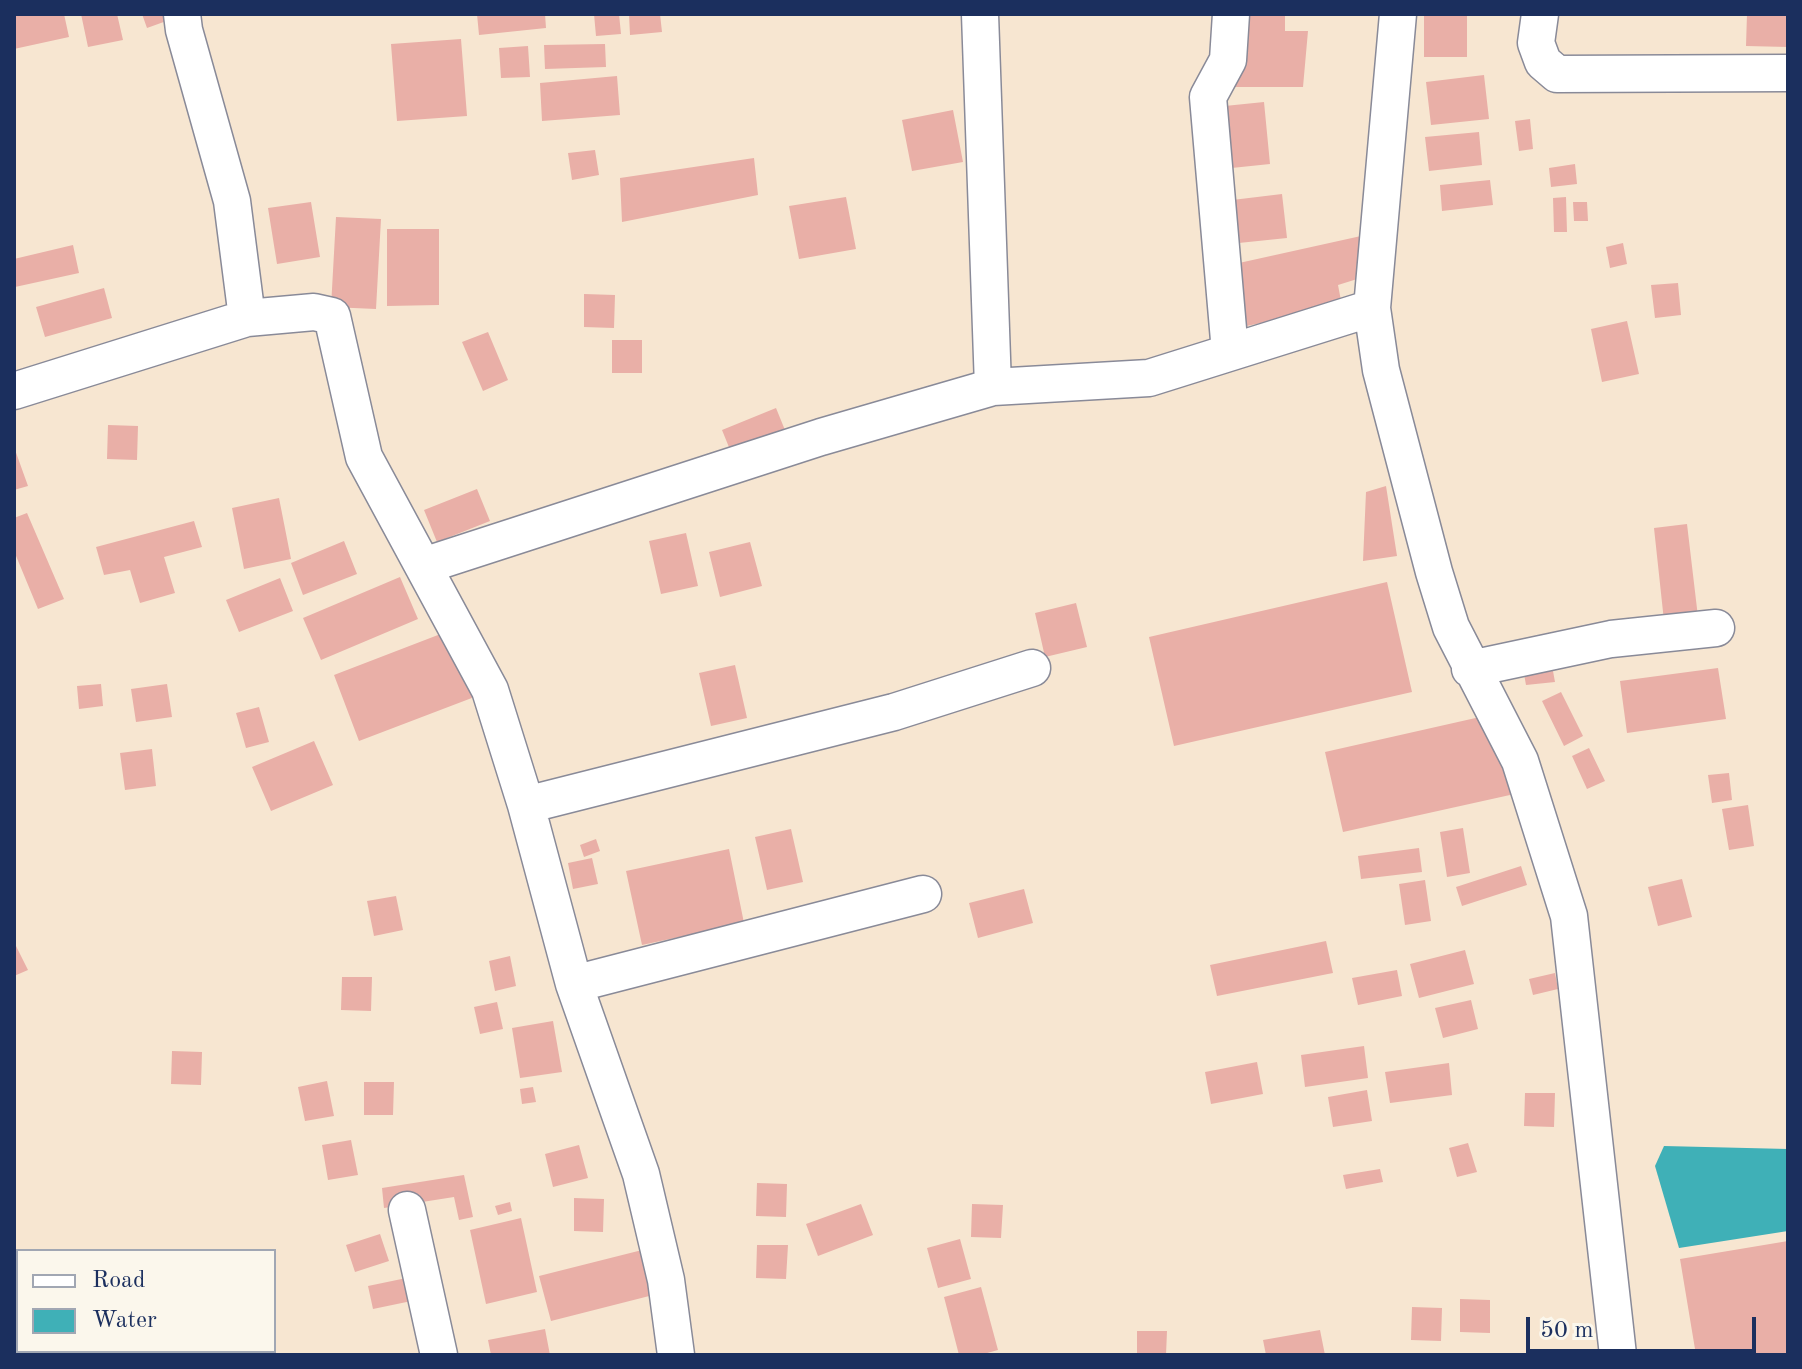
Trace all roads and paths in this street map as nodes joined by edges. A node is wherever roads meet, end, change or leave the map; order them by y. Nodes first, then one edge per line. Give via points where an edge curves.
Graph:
1 (182, 14) edge
2 (980, 14) edge
3 (1231, 14) edge
4 (1398, 14) edge
5 (1540, 14) edge
6 (1788, 73) edge
7 (1372, 308) junction
8 (247, 318) junction
9 (1230, 352) junction
10 (993, 387) junction
11 (14, 391) edge
12 (423, 566) junction
13 (1716, 628) dead end
14 (1032, 668) dead end
15 (1470, 669) junction
16 (526, 805) junction
17 (923, 894) dead end
18 (574, 984) junction
19 (407, 1210) dead end
20 (439, 1355) edge
21 (676, 1355) edge
22 (1618, 1355) edge

1 - 8 street via 232,201
2 - 10 street
3 - 9 street via 1228,60 1208,97
4 - 7 street
5 - 6 street via 1536,43 1543,62 1557,74
7 - 9 street
7 - 15 street via 1381,370 1434,572
8 - 11 street
8 - 12 street via 314,312 332,316 364,457
9 - 10 street via 1149,378
10 - 12 street
12 - 16 street via 490,690
13 - 15 street via 1611,639
14 - 16 street via 894,712
15 - 22 street via 1520,761 1569,916
16 - 18 street
17 - 18 street
18 - 21 street via 641,1174 666,1280
19 - 20 street

